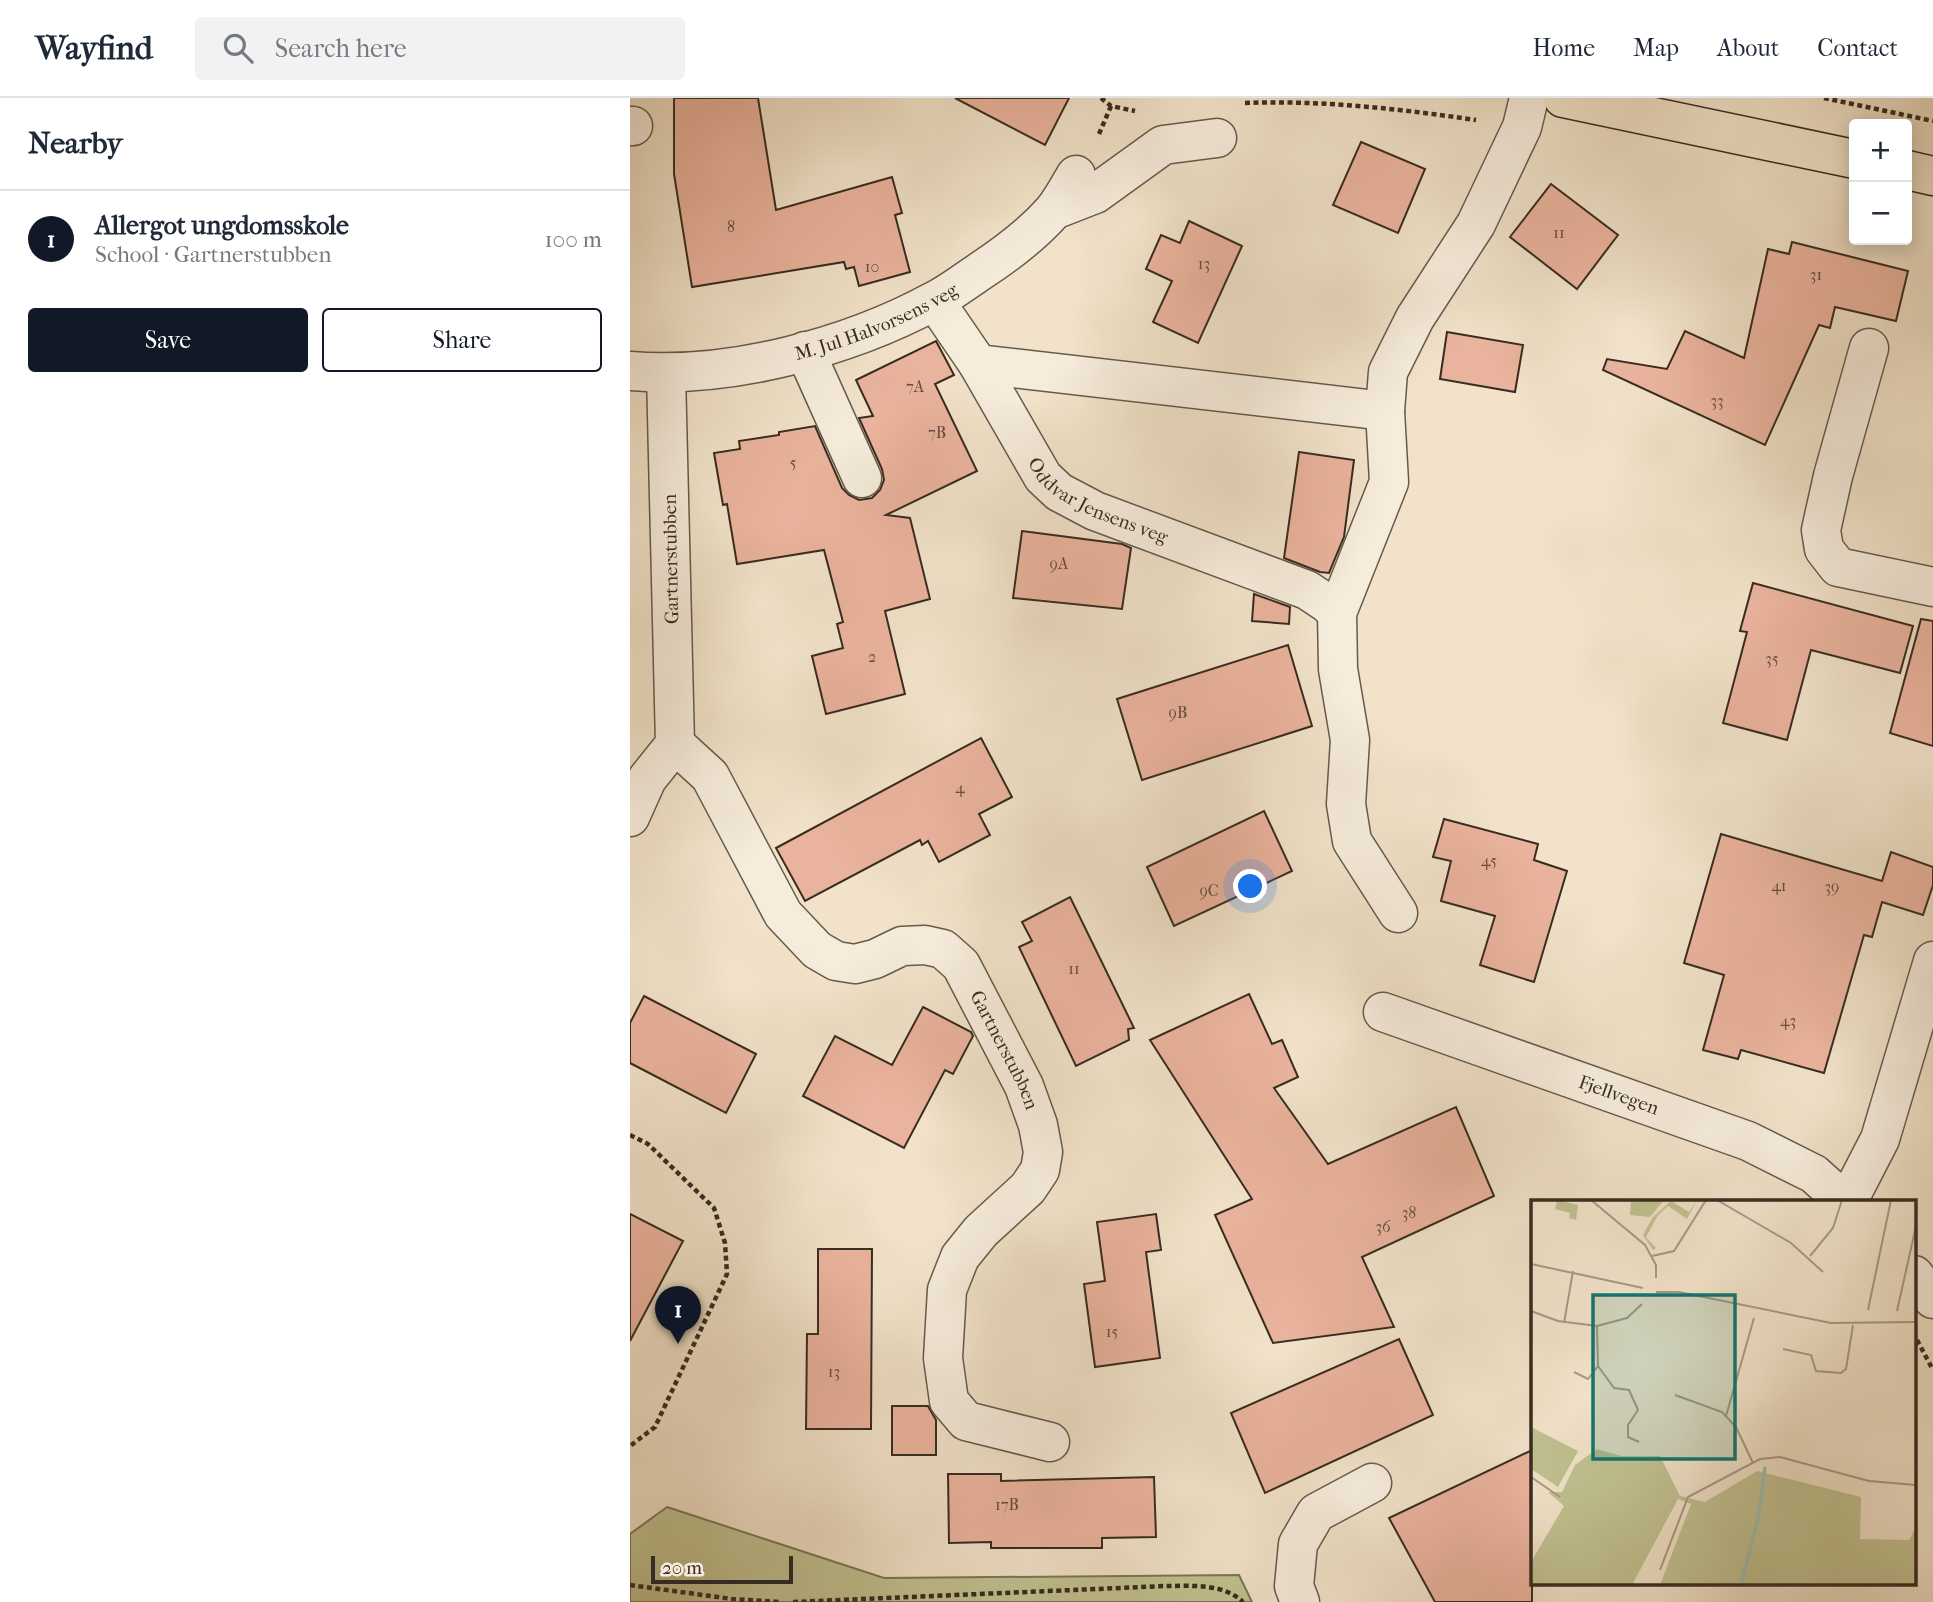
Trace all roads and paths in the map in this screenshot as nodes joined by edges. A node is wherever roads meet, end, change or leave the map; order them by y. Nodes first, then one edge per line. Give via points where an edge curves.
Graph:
1 (1101, 98) edge
2 (1529, 98) edge
3 (1563, 98) edge
4 (1824, 98) edge
5 (1111, 106) dead end
6 (1933, 121) edge
7 (1217, 138) dead end
8 (1849, 158) edge
9 (1912, 171) edge
10 (1076, 175) dead end
11 (1933, 176) edge
12 (1054, 210) junction
13 (935, 301) junction
14 (1869, 348) dead end
15 (804, 351) junction
16 (978, 364) junction
17 (648, 373) edge
18 (1385, 411) junction
19 (862, 478) dead end
20 (1933, 587) edge
21 (1336, 613) junction
22 (676, 744) junction
23 (630, 817) edge
24 (1398, 913) dead end
25 (1933, 961) edge
26 (1383, 1012) dead end
27 (630, 1135) edge
28 (1845, 1200) edge
29 (1847, 1200) edge
30 (1916, 1278) edge
31 (1933, 1299) edge
32 (1916, 1337) edge
33 (1933, 1370) edge
34 (1051, 1442) dead end
35 (630, 1446) edge
36 (1372, 1483) dead end
37 (630, 1585) edge
38 (780, 1602) edge
39 (793, 1602) edge
40 (1243, 1602) edge
41 (1300, 1602) edge

1 - 5 path
2 - 18 street via 1522,127 1476,224 1415,318 1388,372
3 - 8 main road
4 - 6 path
7 - 12 street via 1163,145 1094,194
9 - 11 main road
10 - 12 street, M. Jul Halvorsens veg
12 - 13 street, M. Jul Halvorsens veg via 1007,254
13 - 15 street, M. Jul Halvorsens veg via 871,330
13 - 16 street, Oddvar Jensens veg
14 - 20 street via 1833,476 1821,530 1824,549 1838,567
15 - 17 street, M. Jul Halvorsens veg via 734,366
15 - 19 street
16 - 18 street
16 - 21 street, Oddvar Jensens veg via 1043,477 1059,492 1095,511 1307,590
17 - 22 street, Gartnerstubben
18 - 21 street via 1389,482
21 - 24 street via 1338,669 1350,740 1346,804 1352,841
22 - 23 street via 648,779
22 - 34 street, Gartnerstubben via 710,776 783,914 817,950 836,961 855,964 902,946 925,945 943,949 961,965 1024,1086 1043,1152 1040,1170 1028,1188 960,1257 947,1290 943,1357 949,1401 966,1421
25 - 29 street, Fjellvegen via 1880,1139
26 - 28 street, Fjellvegen via 1748,1140 1814,1174
27 - 35 path via 648,1144 714,1208 725,1243 727,1274 654,1427
30 - 31 street
32 - 33 path
36 - 41 street via 1316,1513 1298,1544 1294,1586
37 - 38 path
39 - 40 path via 1166,1586 1210,1587 1235,1594

